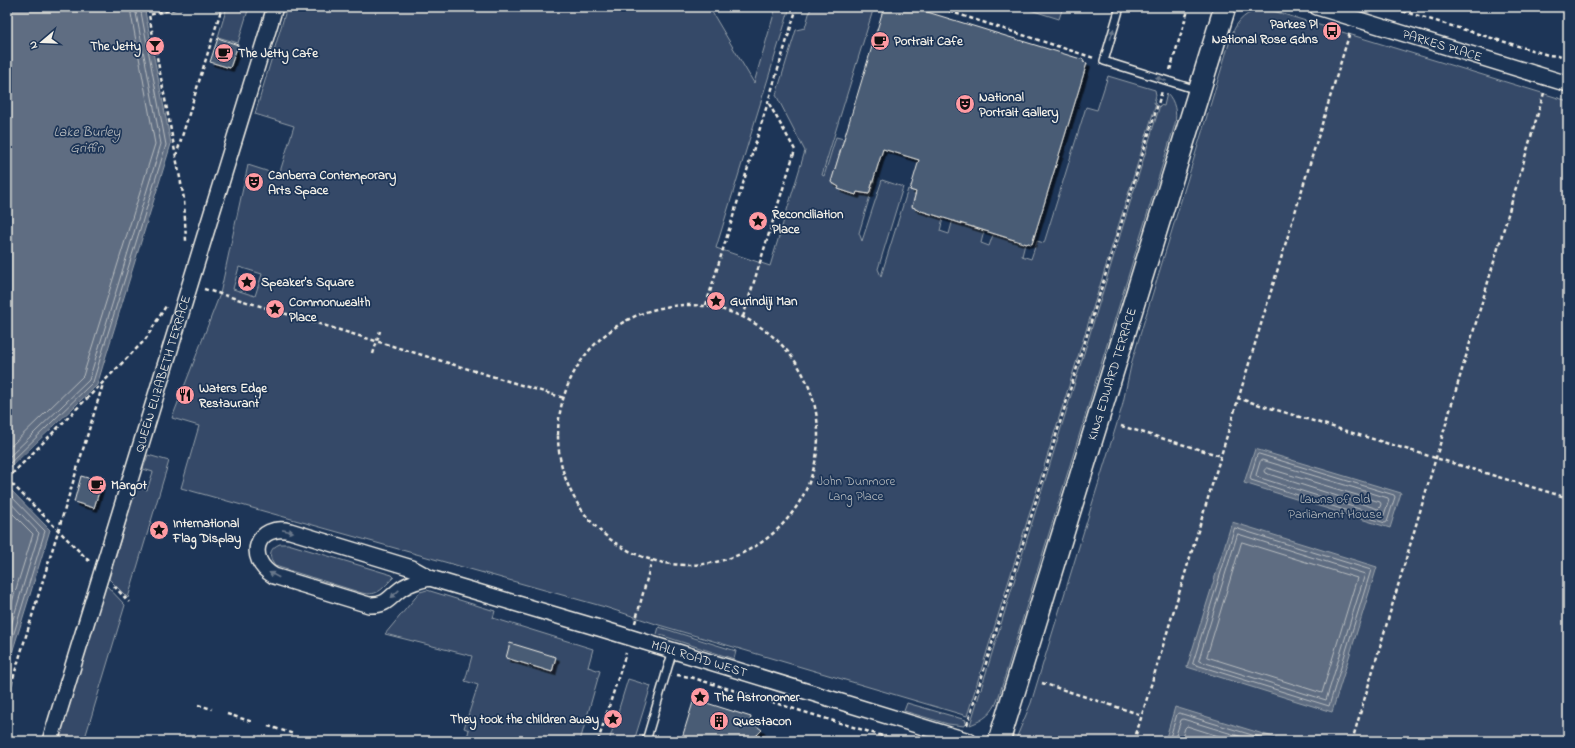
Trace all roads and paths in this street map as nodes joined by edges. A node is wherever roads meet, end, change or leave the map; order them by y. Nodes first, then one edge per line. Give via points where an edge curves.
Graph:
1 (182, 7) edge
2 (222, 7) edge
3 (275, 7) edge
4 (797, 7) edge
5 (936, 7) edge
6 (1120, 7) edge
7 (1189, 7) edge
8 (1225, 7) edge
9 (1316, 7) edge
10 (1389, 7) edge
11 (1354, 19) junction
12 (1568, 53) edge
13 (1094, 58) dead end
14 (1549, 78) junction
15 (1167, 81) junction
16 (1568, 84) edge
17 (1199, 91) junction
18 (768, 102) junction
19 (176, 156) junction
20 (186, 248) dead end
21 (190, 285) junction
22 (167, 303) dead end
23 (706, 305) junction
24 (743, 317) junction
25 (380, 331) dead end
26 (373, 354) dead end
27 (103, 384) junction
28 (564, 398) junction
29 (1237, 398) junction
30 (1121, 426) dead end
31 (1220, 456) junction
32 (1436, 458) junction
33 (7, 479) edge
34 (1568, 498) edge
35 (58, 530) junction
36 (101, 574) junction
37 (430, 578) junction
38 (129, 602) dead end
39 (672, 650) junction
40 (690, 677) dead end
41 (1042, 683) dead end
42 (7, 698) edge
43 (198, 705) dead end
44 (212, 709) dead end
45 (227, 714) dead end
46 (1142, 715) junction
47 (253, 722) dead end
48 (268, 726) dead end
49 (294, 734) dead end
50 (309, 739) dead end
51 (966, 740) edge
52 (50, 741) edge
53 (317, 741) edge
54 (646, 741) edge
55 (899, 741) edge
56 (999, 741) edge
57 (1134, 741) edge
58 (1352, 741) edge

1 - 19 path via 149,15
2 - 19 path
3 - 21 street, QUEEN ELIZABETH TERRACE
4 - 18 path
5 - 13 path
15 -> 6 lane via 1104,61
7 - 15 path
8 - 17 main road, KING EDWARD TERRACE
9 - 11 street, PARKES PLACE
10 - 12 path via 1548,55
11 - 14 street, PARKES PLACE
11 - 29 path
14 - 16 street, PARKES PLACE
14 - 32 path
15 - 17 lane
15 - 51 path
17 - 56 main road, KING EDWARD TERRACE
18 - 23 path
18 - 24 path via 795,150
19 - 20 path via 184,199
21 - 28 path
21 - 36 street, QUEEN ELIZABETH TERRACE
22 - 27 path via 145,340
23 - 24 path
23 - 28 path via 684,304 658,308 618,325 599,340 583,358 572,376
24 - 28 path via 778,342 797,365 808,385 813,402 818,438 811,475 796,506 771,534 738,555 702,564 666,564 629,550 599,530 586,516 573,495 562,467 558,434
25 - 26 path, bridge
27 - 33 path
27 - 35 path
29 - 31 path
29 - 32 path
30 - 31 path
31 - 46 path
32 - 34 path
32 - 58 path
33 - 35 path
35 - 36 path
35 - 42 path
36 - 38 path
36 - 52 street, QUEEN ELIZABETH TERRACE
37 -> 37 street, MALL ROAD WEST via 404,586 383,604 369,605 274,576 260,564 257,546 267,534 285,530 412,568
37 - 39 street, MALL ROAD WEST
39 - 51 street, MALL ROAD WEST
39 - 54 lane
40 - 55 path
41 - 46 path
43 - 44 path
45 - 47 path
46 - 57 path
48 - 49 path
50 - 53 path

